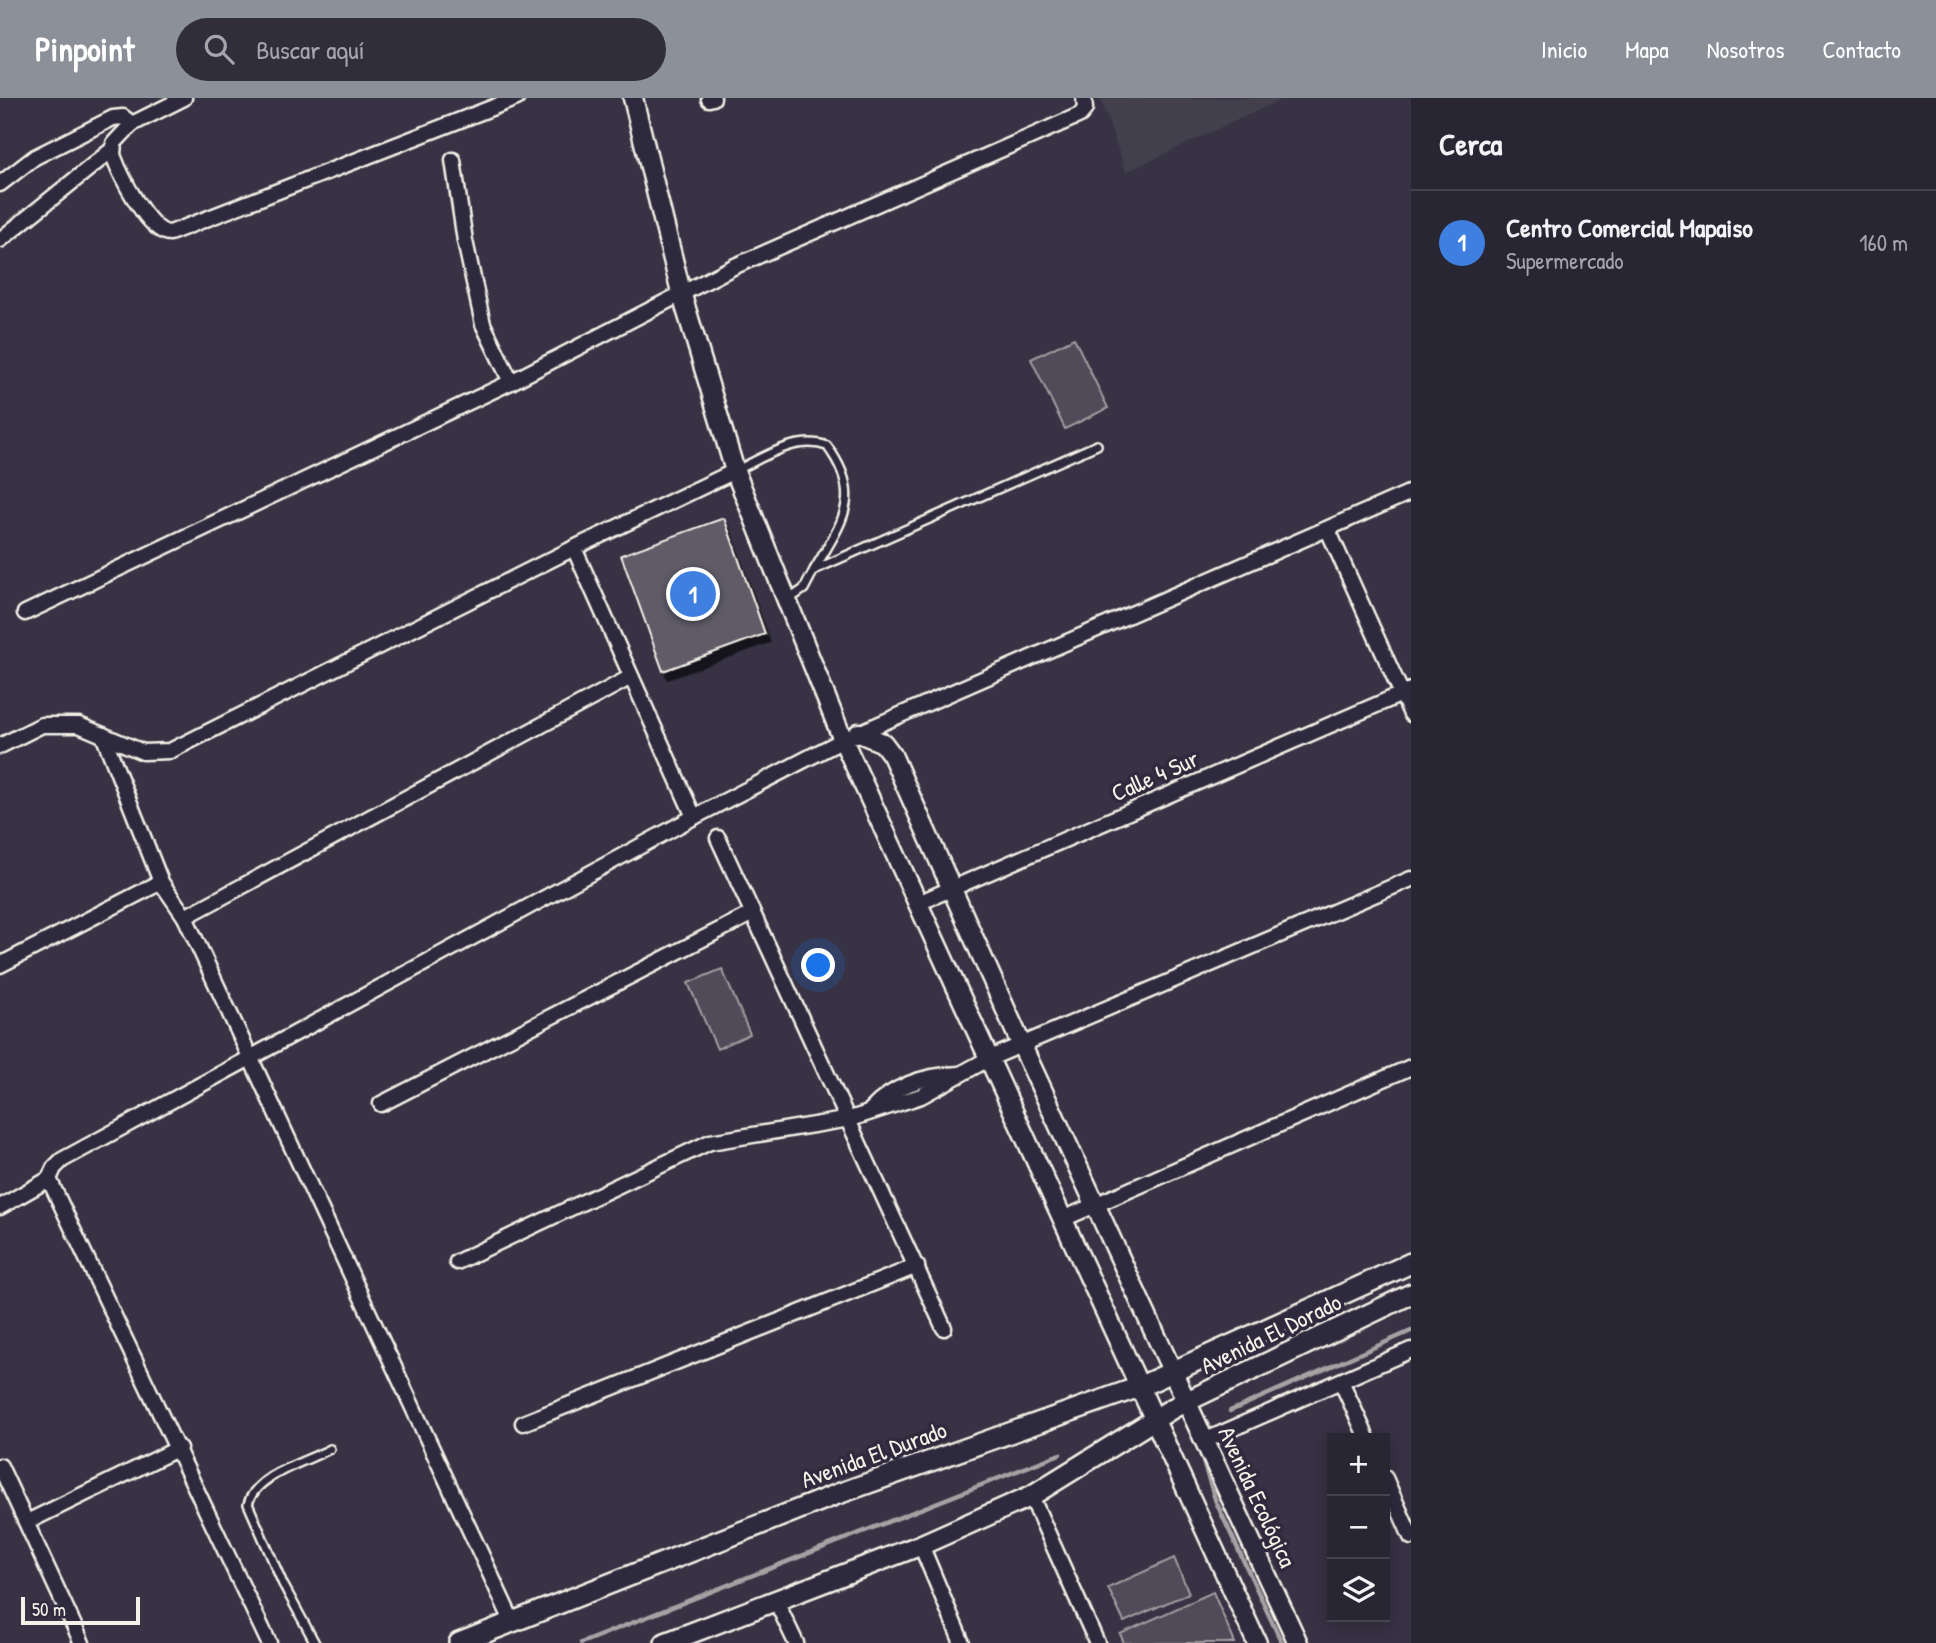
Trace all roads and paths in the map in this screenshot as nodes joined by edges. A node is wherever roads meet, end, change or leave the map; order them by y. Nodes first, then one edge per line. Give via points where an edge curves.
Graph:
1 (184, 98) edge
2 (517, 98) edge
3 (633, 98) edge
4 (1084, 98) edge
5 (132, 124) junction
6 (113, 149) junction
7 (453, 160) dead end
8 (0, 184) edge
9 (0, 240) edge
10 (681, 292) junction
11 (511, 382) junction
12 (1097, 445) dead end
13 (735, 471) junction
14 (1411, 492) edge
15 (1328, 530) junction
16 (574, 548) junction
17 (814, 570) junction
18 (788, 600) junction
19 (25, 613) dead end
20 (631, 677) junction
21 (1406, 692) edge
22 (1411, 714) edge
23 (103, 735) junction
24 (851, 736) junction
25 (0, 747) edge
26 (694, 817) junction
27 (718, 838) dead end
28 (1411, 879) edge
29 (161, 882) junction
30 (952, 889) junction
31 (916, 904) junction
32 (753, 913) junction
33 (185, 916) junction
34 (0, 965) edge
35 (1022, 1046) junction
36 (249, 1056) junction
37 (988, 1059) junction
38 (1411, 1067) edge
39 (381, 1104) dead end
40 (850, 1119) junction
41 (49, 1179) junction
42 (1098, 1205) junction
43 (0, 1207) edge
44 (1063, 1219) junction
45 (457, 1262) dead end
46 (1411, 1263) edge
47 (917, 1266) junction
48 (1411, 1294) edge
49 (1304, 1310) joint
50 (944, 1328) dead end
51 (1411, 1350) edge
52 (1174, 1371) junction
53 (1341, 1381) junction
54 (1139, 1387) junction
55 (1186, 1401) junction
56 (1153, 1420) junction
57 (523, 1423) dead end
58 (1365, 1433) edge
59 (1204, 1441) junction
60 (179, 1448) junction
61 (330, 1450) dead end
62 (0, 1466) edge
63 (1390, 1489) edge
64 (1031, 1496) junction
65 (27, 1522) junction
66 (1411, 1537) edge
67 (921, 1545) junction
68 (776, 1601) junction
69 (512, 1621) junction
70 (82, 1643) edge
71 (270, 1643) edge
72 (315, 1643) edge
73 (459, 1643) edge
74 (666, 1643) edge
75 (796, 1643) edge
76 (962, 1643) edge
77 (1097, 1643) edge
78 (1257, 1643) edge
79 (1298, 1643) edge

1 - 5 street
2 - 6 street via 170,233 151,224 115,161
3 - 10 street
4 - 10 street via 1080,115
5 - 6 street
5 - 8 street via 123,117 113,118 41,154
6 - 9 street
7 - 11 street via 483,324
10 - 11 street
10 - 13 street
11 - 19 street
12 - 17 lane
13 - 16 street
13 - 17 lane via 787,447 814,442 827,446 848,501
13 - 18 street
14 - 15 street
15 - 21 street
15 - 24 street
16 - 20 street
16 - 23 street via 170,751 143,752
17 - 18 lane via 804,589
18 - 24 street
20 - 26 street
20 - 33 street
21 - 22 street
21 - 30 street, Calle 4 Sur
23 - 25 street via 79,725 42,725
23 - 29 street
24 - 26 street
24 - 30 street, Avenida Ecológica via 883,743 892,755
24 - 31 street
26 - 36 street
27 - 32 street
28 - 35 street
29 - 33 street
29 - 34 street
30 - 31 street, Calle 4 Sur
30 - 35 street, Avenida Ecológica
31 - 37 street
32 - 39 street
32 - 40 street
33 - 36 street
35 - 37 street
35 - 42 street, Avenida Ecológica
36 - 41 street via 62,1160
36 - 69 street
37 - 40 street via 960,1074 913,1082
37 - 44 street
38 - 42 street
40 - 45 street via 710,1142
40 - 47 street
41 - 43 street
41 - 60 street
42 - 44 street
42 - 52 street, Avenida Ecológica
44 - 54 street
46 - 49 main road, Avenida El Dorado
47 - 50 street
47 - 57 street
48 - 55 main road, Avenida El Dorado
49 - 52 main road, Avenida El Durado
51 - 53 street
52 - 54 main road, Avenida El Durado
52 - 55 street, Avenida Ecológica
53 - 58 street
53 - 59 street
54 - 56 street
54 - 69 main road, Avenida El Durado via 835,1494
55 - 56 main road, Avenida El Dorado
55 - 59 street, Avenida Ecológica
56 - 64 main road
56 - 78 street
59 - 79 street, Avenida Ecológica
60 - 65 street
60 - 71 street
61 - 72 lane via 263,1482 253,1490 248,1504
62 - 65 street
63 - 66 street
64 - 67 main road
64 - 77 street
65 - 70 street
67 - 68 main road
67 - 76 street
68 - 74 main road
68 - 75 street
69 - 73 main road, Avenida El Durado

